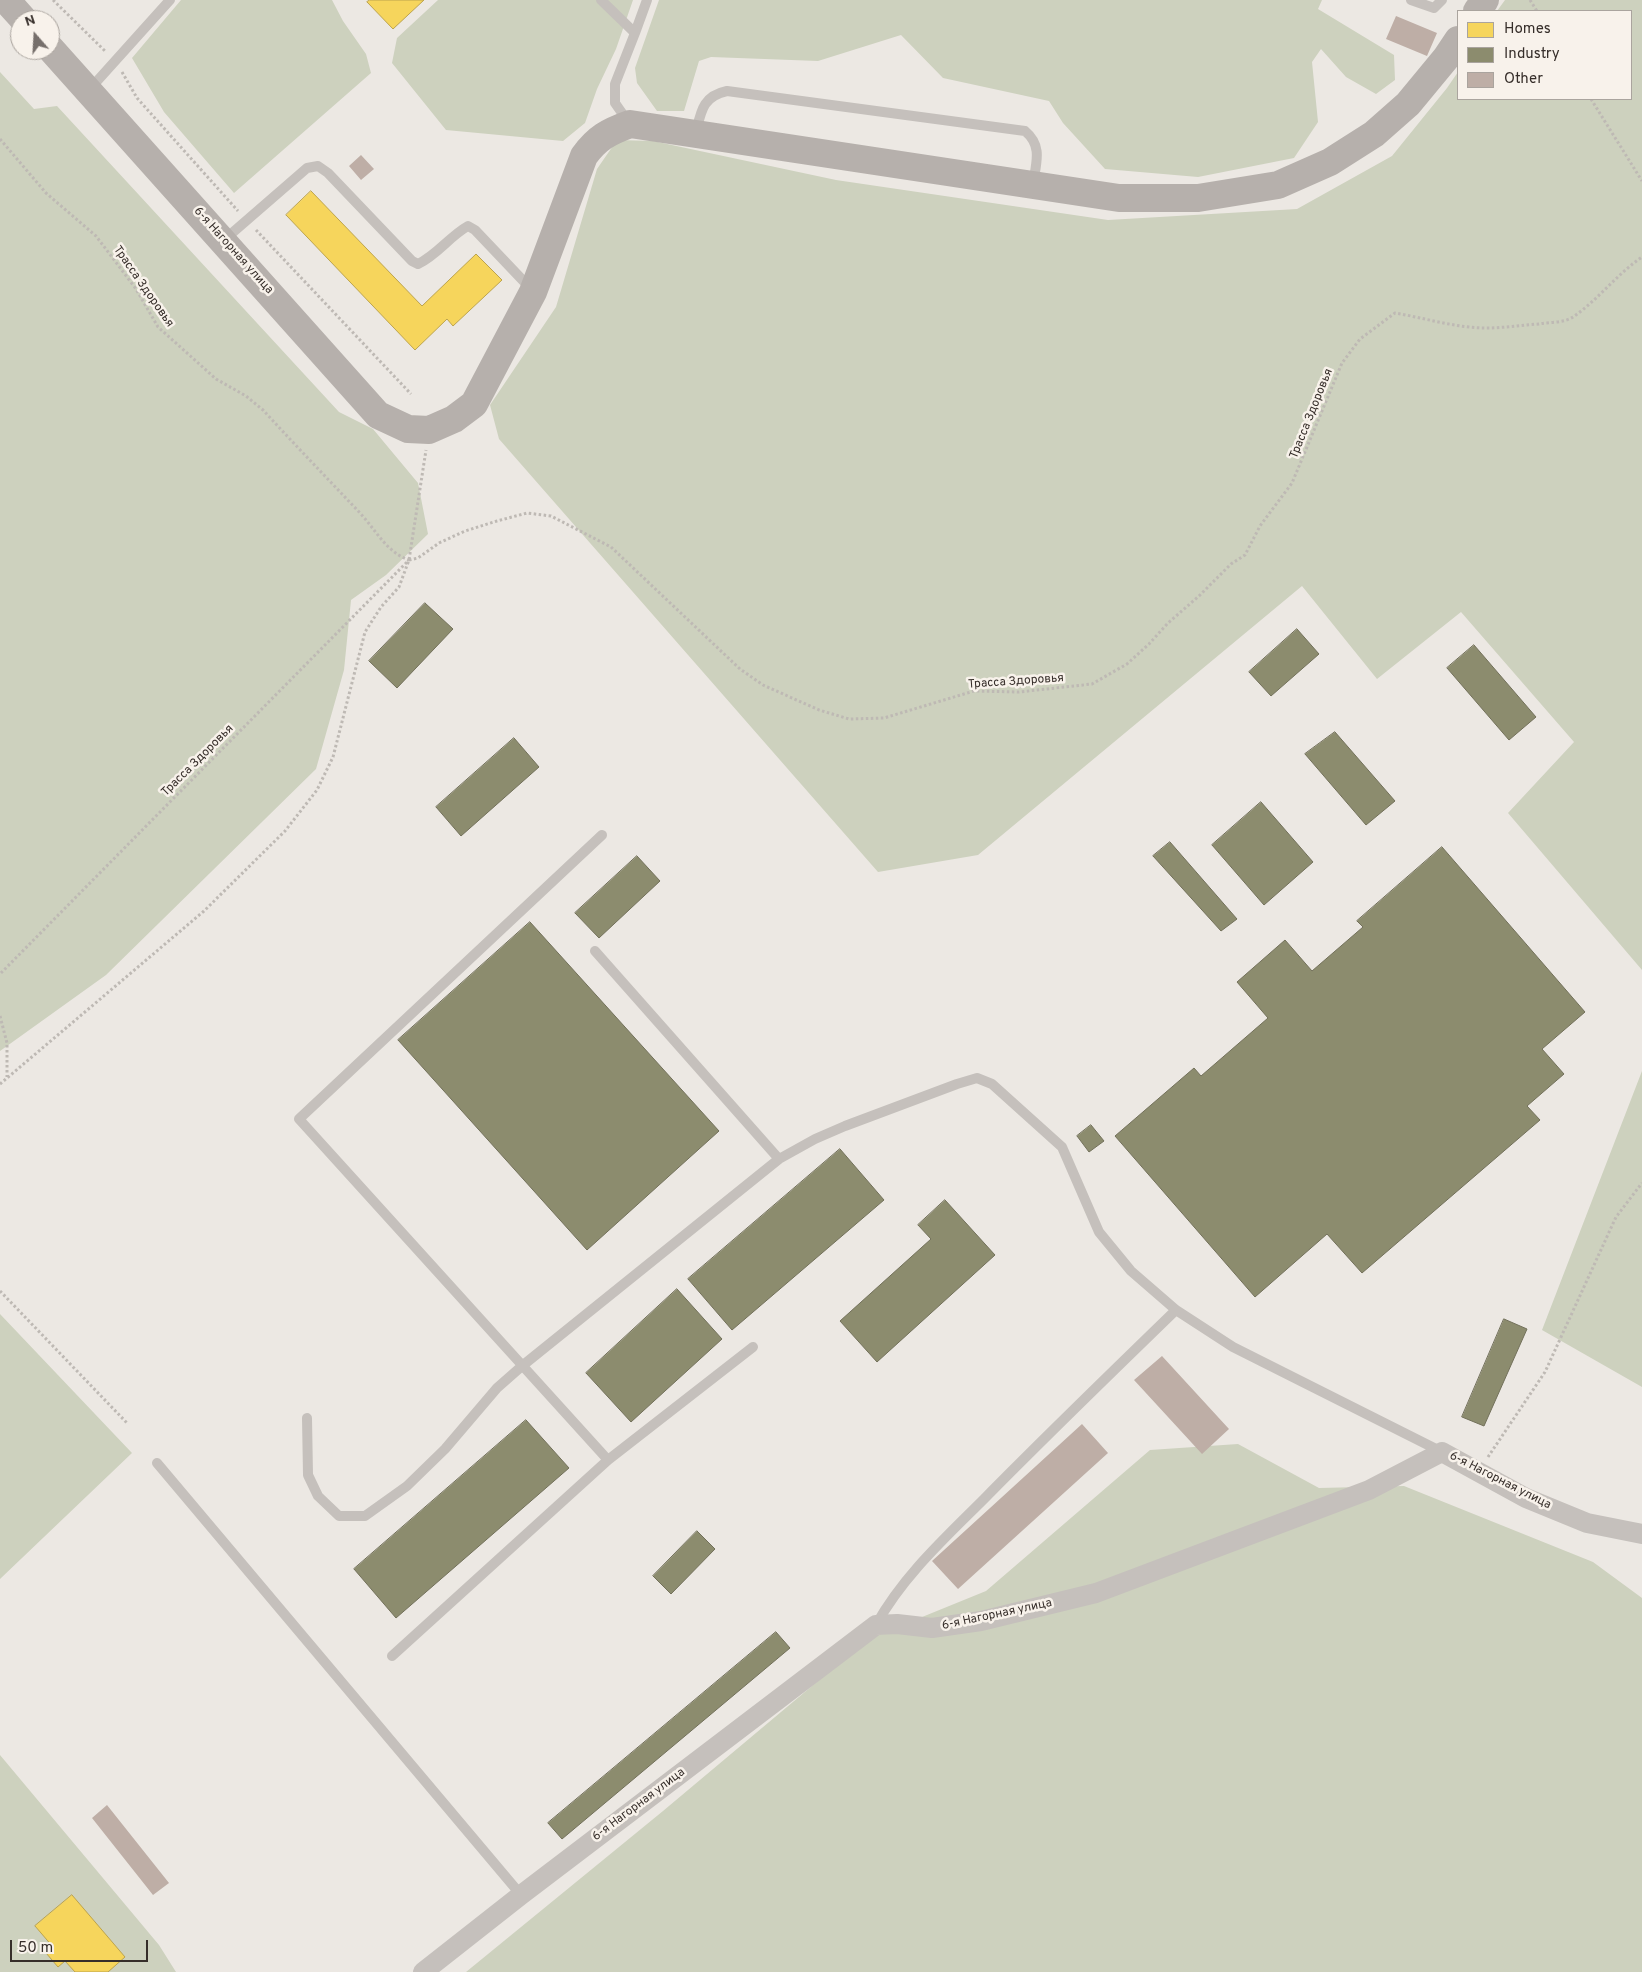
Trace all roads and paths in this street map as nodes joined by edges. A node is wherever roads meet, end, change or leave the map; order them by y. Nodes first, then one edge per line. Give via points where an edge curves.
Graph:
1 (6, 0) edge
2 (52, 0) edge
3 (170, 0) edge
4 (601, 0) edge
5 (647, 0) edge
6 (1411, 0) edge
7 (1442, 0) edge
8 (15, 10) edge
9 (636, 33) junction
10 (1457, 42) edge
11 (60, 59) edge
12 (115, 61) junction
13 (89, 90) junction
14 (1592, 100) edge
15 (630, 124) junction
16 (696, 133) junction
17 (0, 139) edge
18 (1642, 181) edge
19 (1033, 185) junction
20 (247, 221) junction
21 (224, 241) junction
22 (1642, 257) edge
23 (533, 292) junction
24 (411, 394) dead end
25 (429, 430) junction
26 (409, 560) junction
27 (602, 835) dead end
28 (595, 951) dead end
29 (0, 974) edge
30 (0, 1016) edge
31 (7, 1078) junction
32 (0, 1084) edge
33 (779, 1159) junction
34 (1642, 1182) edge
35 (0, 1291) edge
36 (1176, 1310) junction
37 (753, 1347) dead end
38 (522, 1366) junction
39 (307, 1418) dead end
40 (127, 1423) dead end
41 (1442, 1452) junction
42 (608, 1460) junction
43 (157, 1463) dead end
44 (1479, 1470) junction
45 (1642, 1534) edge
46 (876, 1625) junction
47 (392, 1656) dead end
48 (521, 1895) junction
49 (423, 1972) edge

1 - 8 street
2 - 12 path
3 - 12 lane
4 - 9 lane
5 - 9 lane
6 - 7 lane via 1434,8
9 - 15 lane via 614,84 615,103
10 - 19 street via 1408,104 1374,134 1330,162 1278,185 1198,198 1119,198
11 - 13 street, 6-я Нагорная улица
12 - 13 lane
12 - 20 path via 138,98
13 - 21 street, 6-я Нагорная улица
14 - 18 path
15 - 16 street
15 - 23 street via 611,131 594,143 584,156
16 - 19 street
16 - 19 lane via 702,109 716,93 728,91 1025,131 1036,144
17 - 26 path, Трасса Здоровья via 46,192 96,236 136,289 158,327 216,379 263,410 363,516 389,549
20 - 21 lane
20 - 23 lane via 307,168 318,166 412,261 418,264 426,260 468,226 476,230
20 - 24 path
21 - 25 street, 6-я Нагорная улица via 378,415 408,429
22 - 26 path, Трасса Здоровья via 1570,318 1486,328 1456,326 1395,313 1360,339 1342,363 1292,483 1260,526 1245,555 1231,564 1127,664 1092,684 1019,692 974,691 884,718 849,719 763,685 611,547 551,516 527,513 497,521 465,531
23 - 25 street via 474,404 454,419
25 - 26 path
26 - 29 path, Трасса Здоровья
26 - 31 path via 399,587 365,632 334,757 318,790 285,831 204,911
27 - 38 lane via 298,1119
28 - 33 lane
30 - 31 path via 7,1043
31 - 32 path
33 - 36 lane via 845,1126 977,1078 992,1084 1062,1147 1099,1232 1132,1271
33 - 38 lane
34 - 44 path via 1616,1217 1545,1372
35 - 40 path
36 - 41 lane via 1233,1347
36 - 46 lane via 921,1562
37 - 42 lane
38 - 39 lane via 497,1388 445,1449 407,1486 365,1516 339,1516 318,1496 308,1475
38 - 42 lane
41 - 44 street, 6-я Нагорная улица
41 - 46 street, 6-я Нагорная улица via 1369,1490 1096,1593 932,1628
42 - 47 lane
43 - 48 lane
44 - 45 street, 6-я Нагорная улица via 1526,1498 1587,1523
46 - 48 street, 6-я Нагорная улица
48 - 49 street, 6-я Нагорная улица

